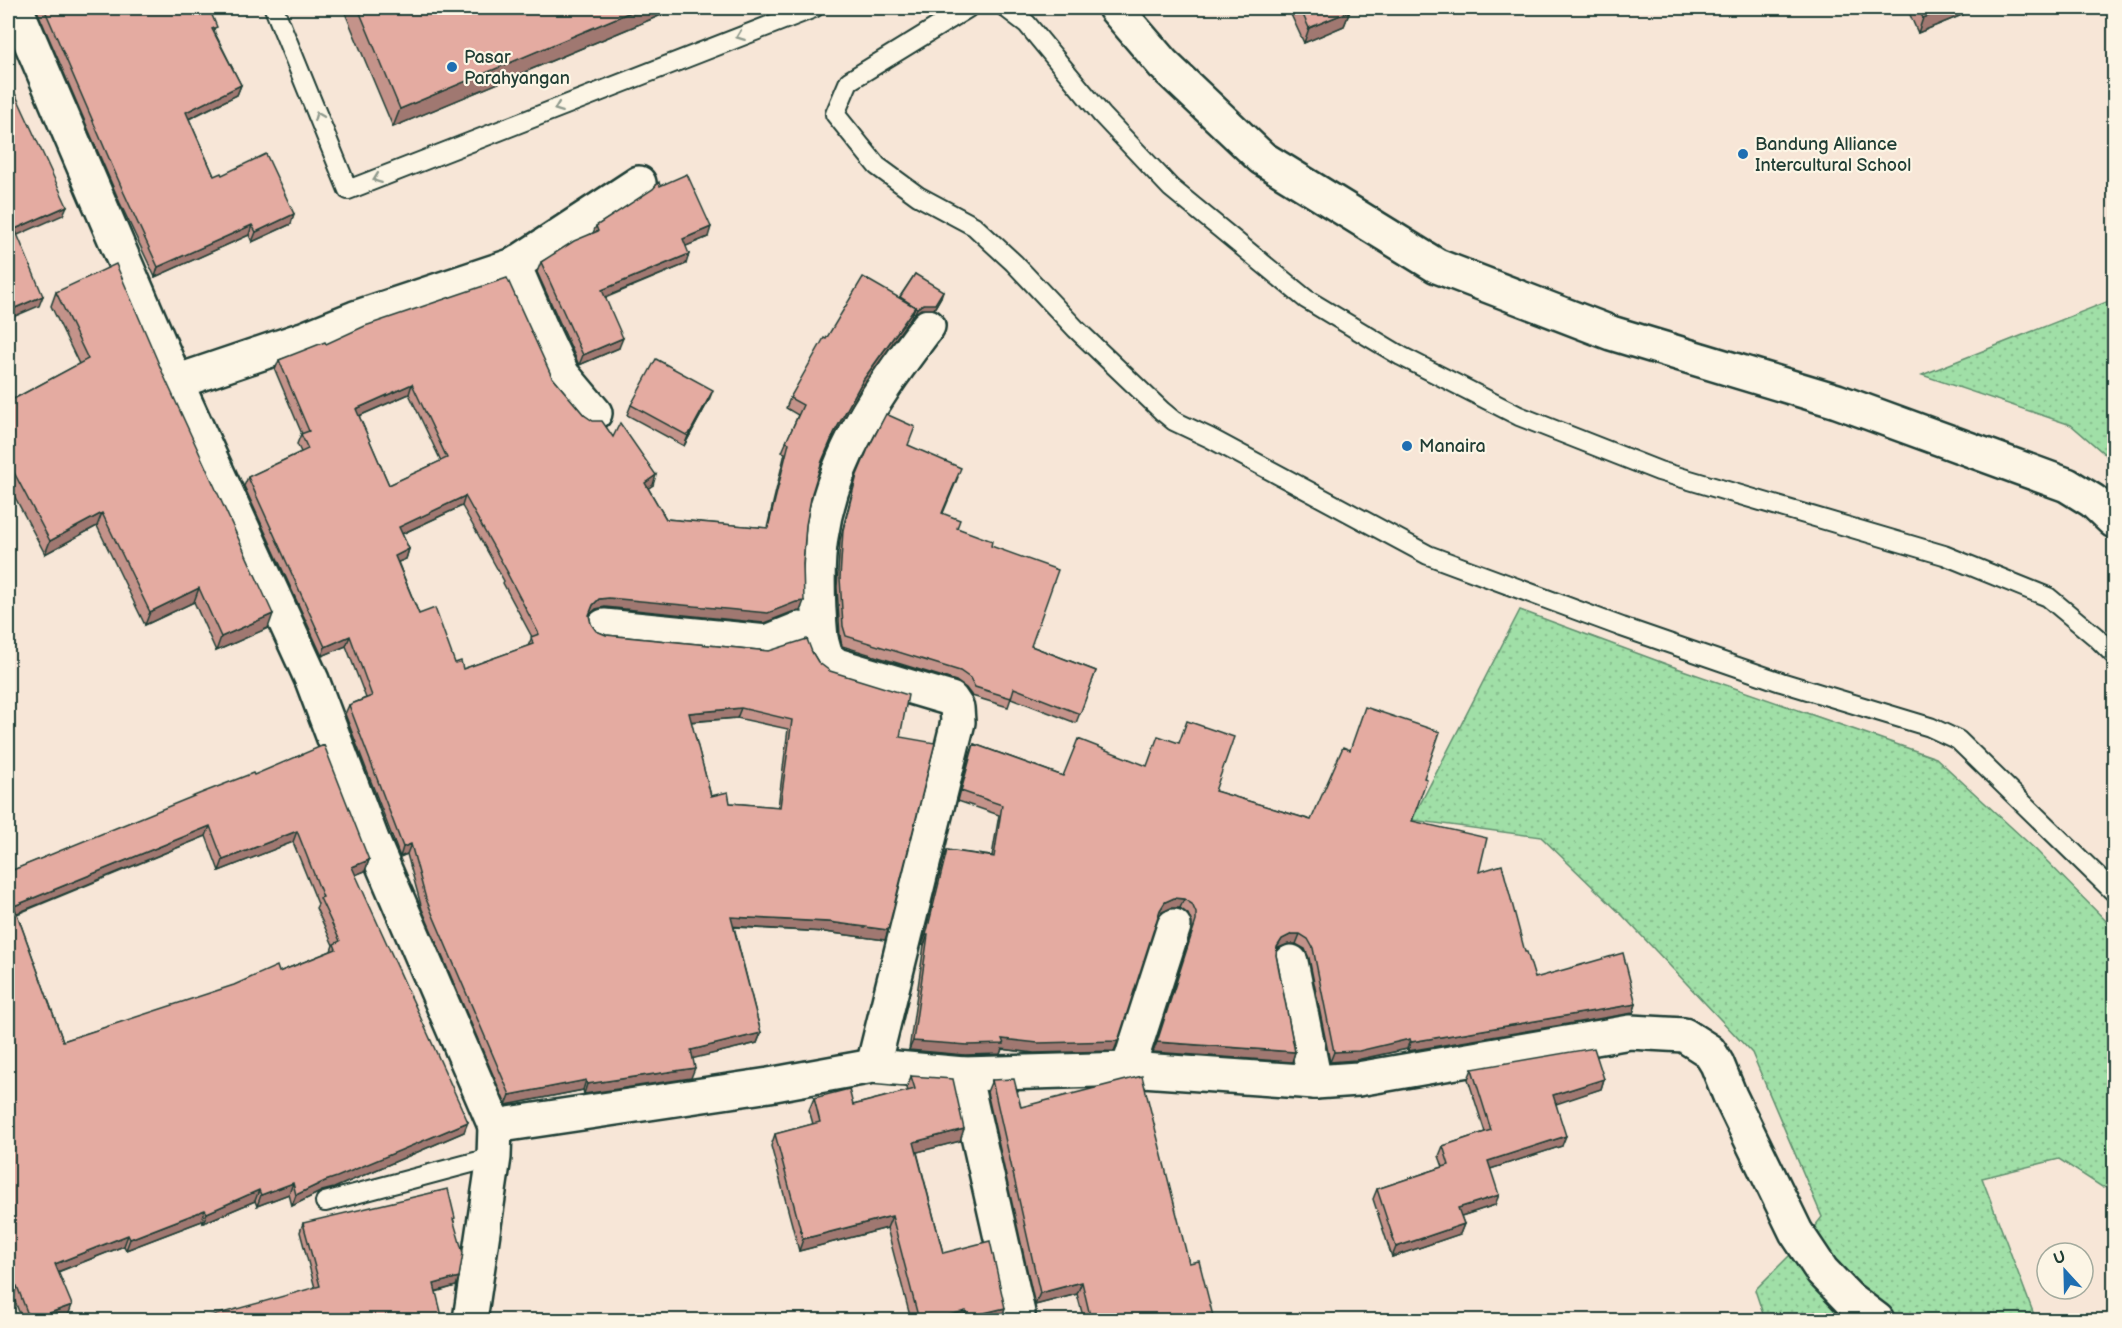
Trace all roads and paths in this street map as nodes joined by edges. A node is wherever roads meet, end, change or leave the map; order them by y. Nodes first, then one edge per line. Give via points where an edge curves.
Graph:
1 (16, 8) edge
2 (274, 8) edge
3 (814, 8) edge
4 (968, 8) edge
5 (1005, 8) edge
6 (1115, 8) edge
7 (639, 183) dead end
8 (514, 265) junction
9 (928, 326) dead end
10 (176, 382) junction
11 (595, 413) dead end
12 (2115, 521) edge
13 (604, 626) dead end
14 (821, 639) junction
15 (2115, 656) edge
16 (2115, 892) edge
17 (1174, 926) dead end
18 (1291, 962) dead end
19 (873, 1066) junction
20 (1128, 1069) junction
21 (964, 1074) junction
22 (1315, 1082) junction
23 (494, 1142) junction
24 (325, 1202) edge
25 (1018, 1313) dead end
26 (470, 1320) edge
27 (1877, 1320) edge

1 - 10 street
3 -> 2 lane via 348,190
4 - 16 lane via 849,81 835,114 877,166 918,196 974,226 1174,421 1428,555 1645,635 1958,740
5 - 15 lane via 1027,24 1102,115 1171,188 1306,299 1401,356 1520,416 1659,471 1944,555 2048,597
6 - 12 street via 1163,64 1262,158 1437,266 1611,333 1837,401 2067,484
7 - 8 street
8 - 10 street
8 - 11 street via 563,375
9 - 14 street via 851,439 831,492 820,538
10 - 23 street via 312,680
13 - 14 street via 767,642 799,629 812,631
14 - 19 street via 826,657 837,665 951,699 957,708 958,722
17 - 20 street
18 - 22 street
19 - 21 street
19 - 23 street
20 - 21 street
20 - 22 street
21 - 25 street
22 - 27 street via 1358,1079 1630,1032 1684,1035 1709,1051 1718,1064 1796,1232 1829,1278
23 - 24 lane
23 - 26 street

